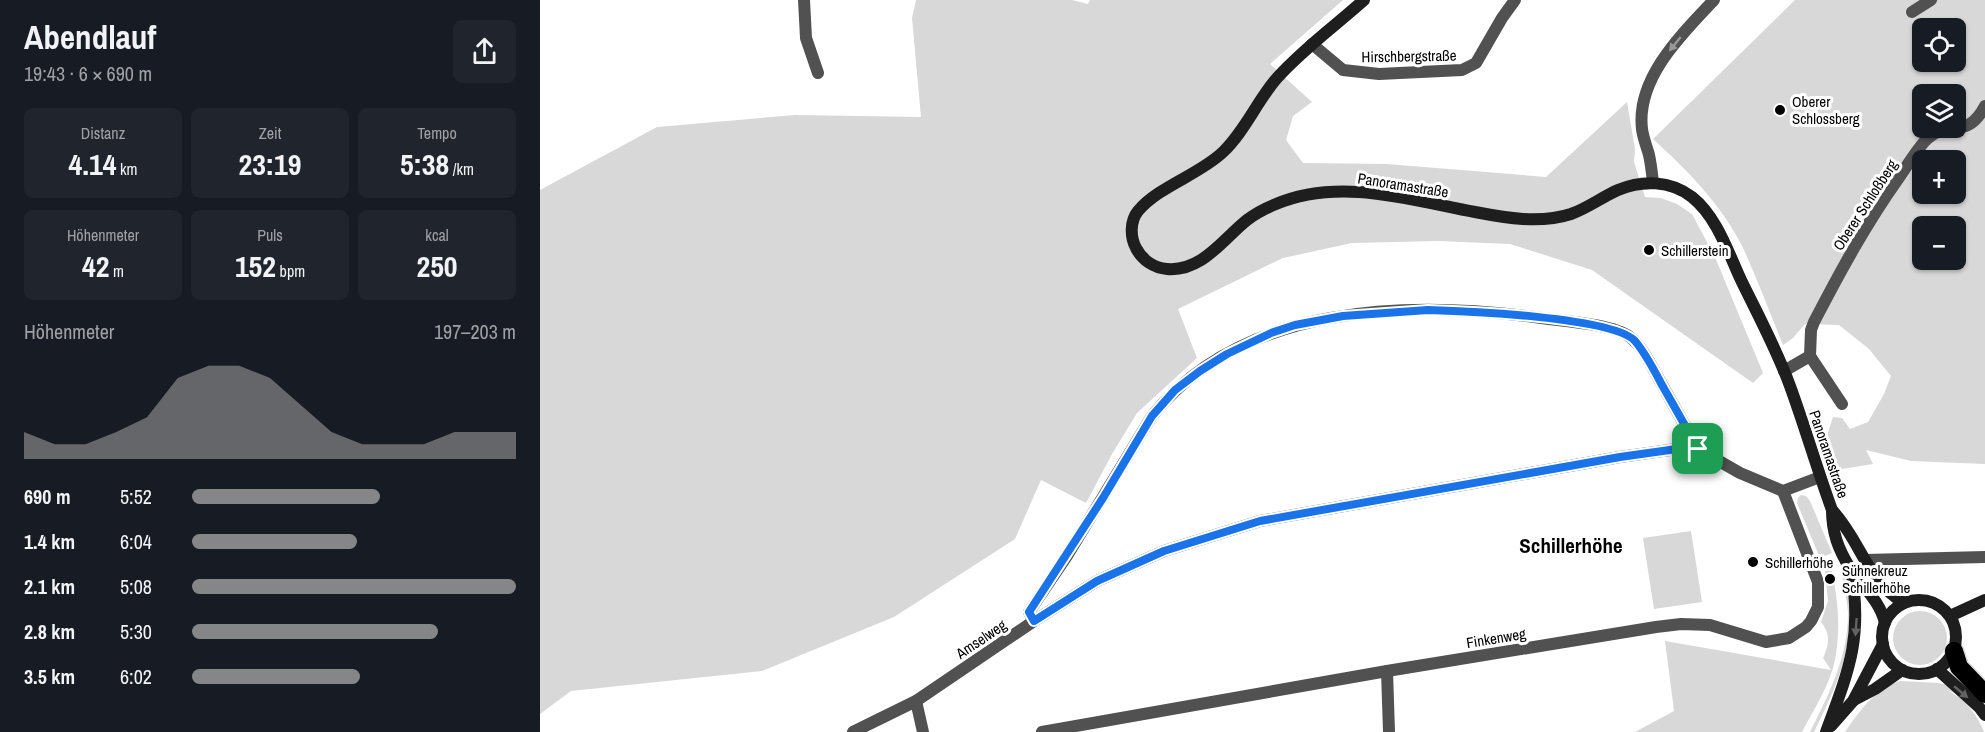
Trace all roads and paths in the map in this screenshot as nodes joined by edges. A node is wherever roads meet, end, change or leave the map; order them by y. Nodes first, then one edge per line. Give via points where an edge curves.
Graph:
1 (804, 0) edge
2 (1364, 0) edge
3 (1515, 0) edge
4 (1714, 0) edge
5 (1931, 0) edge
6 (1912, 12) dead end
7 (1312, 44) junction
8 (818, 73) dead end
9 (1985, 105) edge
10 (1653, 183) junction
11 (1810, 356) junction
12 (1784, 371) junction
13 (1842, 404) dead end
14 (1698, 449) junction
15 (1820, 477) junction
16 (1783, 491) junction
17 (1832, 510) junction
18 (1985, 557) edge
19 (1864, 560) junction
20 (1851, 569) junction
21 (1985, 600) edge
22 (1904, 603) junction
23 (1950, 616) junction
24 (1034, 621) junction
25 (1885, 623) junction
26 (1883, 644) junction
27 (1954, 651) junction
28 (1902, 669) junction
29 (1937, 669) junction
30 (1387, 671) junction
31 (1985, 694) edge
32 (916, 701) junction
33 (1853, 701) junction
34 (1985, 715) edge
35 (1826, 731) edge
36 (853, 732) edge
37 (923, 732) edge
38 (1042, 732) edge
39 (1389, 732) edge

1 - 8 street via 806,38
2 - 7 main road, Panoramastraße
3 - 7 street, Hirschbergstraße via 1476,63 1462,70 1379,74 1343,70
4 -> 10 street via 1666,56 1646,90 1642,130
5 - 6 street
7 - 10 main road, Panoramastraße via 1275,80 1224,151 1136,213 1131,236 1144,259 1162,268 1194,265 1252,216 1306,195 1370,193 1532,219 1558,218 1617,190
9 - 11 street, Oberer Schloßberg via 1971,124 1962,129 1941,130 1926,140 1876,210 1814,322
10 - 12 main road, Panoramastraße via 1682,190 1710,217
11 - 12 street
11 - 13 street
12 - 15 main road, Panoramastraße
14 - 16 street
14 - 24 street, Amselweg via 1620,457 1260,521 1164,551 1106,577
14 - 24 street via 1649,362 1628,335 1617,331 1519,315 1428,310 1352,315 1295,325 1227,354 1175,390 1162,404 1029,612
15 - 16 street
15 - 17 main road, Panoramastraße
16 - 30 street, Finkenweg via 1818,582 1819,598 1815,615 1806,627 1789,638 1766,642 1710,625 1681,624
17 - 19 main road, Panoramastraße
17 - 20 main road, Panoramastraße via 1836,541
18 - 19 street
19 - 22 main road, Panoramastraße via 1882,586
20 - 25 main road, Panoramastraße via 1882,612
20 -> 35 main road via 1857,610 1853,654
21 - 23 main road
22 - 23 main road via 1932,602
22 - 25 main road
23 - 27 main road via 1957,633
24 - 32 street, Amselweg
25 - 26 main road
26 - 28 main road via 1893,663
26 - 33 main road
27 - 29 main road
27 - 31 highway via 1959,667
28 - 29 main road via 1913,674
28 - 33 main road
29 -> 34 main road
30 - 38 street, Finkenweg
30 - 39 street
32 - 36 street, Amselweg
32 - 37 street
33 - 35 main road

